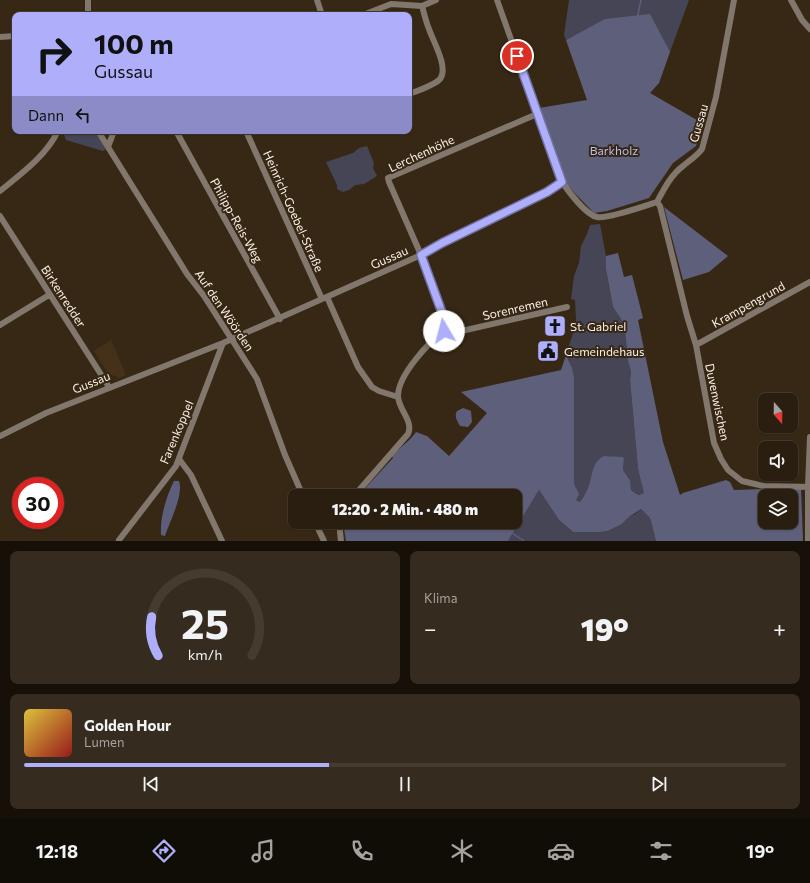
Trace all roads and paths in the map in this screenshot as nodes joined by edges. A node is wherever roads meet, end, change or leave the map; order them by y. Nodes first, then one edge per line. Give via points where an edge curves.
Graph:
1 (88, 0) edge
2 (317, 0) edge
3 (436, 0) edge
4 (497, 0) edge
5 (734, 0) edge
6 (791, 0) edge
7 (422, 6) junction
8 (88, 12) edge
9 (321, 12) edge
10 (371, 12) edge
11 (810, 29) edge
12 (12, 36) edge
13 (0, 37) edge
14 (412, 93) edge
15 (537, 114) junction
16 (57, 134) edge
17 (100, 134) edge
18 (113, 134) edge
19 (178, 134) edge
20 (247, 134) edge
21 (108, 147) junction
22 (562, 182) junction
23 (0, 191) edge
24 (657, 202) junction
25 (0, 216) edge
26 (421, 255) junction
27 (810, 282) edge
28 (49, 295) junction
29 (325, 298) junction
30 (567, 307) dead end
31 (280, 319) junction
32 (0, 325) edge
33 (444, 331) junction
34 (231, 339) junction
35 (223, 343) junction
36 (696, 345) junction
37 (109, 387) junction
38 (398, 397) junction
39 (0, 436) edge
40 (810, 438) edge
41 (179, 458) junction
42 (809, 487) edge
43 (300, 489) edge
44 (360, 489) edge
45 (318, 529) edge
46 (340, 529) edge
47 (118, 541) edge
48 (222, 541) edge
49 (324, 541) edge
50 (341, 541) edge
51 (808, 541) edge

1 - 8 street
2 - 9 street
3 - 7 street
4 - 15 street
5 - 24 street, Gussau via 716,97 703,146 698,154 672,177
6 - 11 street
7 - 10 street via 391,4
7 - 14 street via 442,63 443,73 437,82
12 - 13 street
15 - 22 street
15 - 26 street, Lerchenhöhe via 388,178
16 - 23 street via 27,170
17 - 21 street, Auf den Wöörden
18 - 21 street
19 - 31 street, Philipp-Reis-Weg
20 - 29 street, Heinrich-Goebel-Straße
21 - 34 street, Auf den Wöörden
22 - 24 street via 590,214 597,217
22 - 26 street, Gussau
24 - 36 street, Duvenwischen
25 - 28 street, Birkenredder
26 - 29 street, Gussau
26 - 33 street via 444,318
27 - 36 street, Krampengrund
28 - 32 street
28 - 37 street, Birkenredder
29 - 31 street, Gussau
29 - 38 street, Heinrich-Goebel-Straße via 358,367 372,387
30 - 33 street, Sorenremen via 457,332
31 - 34 street, Gussau
33 - 38 street via 434,338 410,367 403,379
34 - 35 street, Gussau
34 - 43 street, Auf den Wöörden via 257,379
35 - 37 street, Gussau
35 - 41 street, Farenkoppel
36 - 42 street, Duvenwischen via 714,443 728,470 742,481 752,484
37 - 39 street, Gussau via 46,413
38 - 44 street via 410,427 408,434
40 - 42 street
41 - 47 street, Farenkoppel via 176,466
41 - 48 street via 191,475
42 - 51 street
45 - 49 street
46 - 50 street

